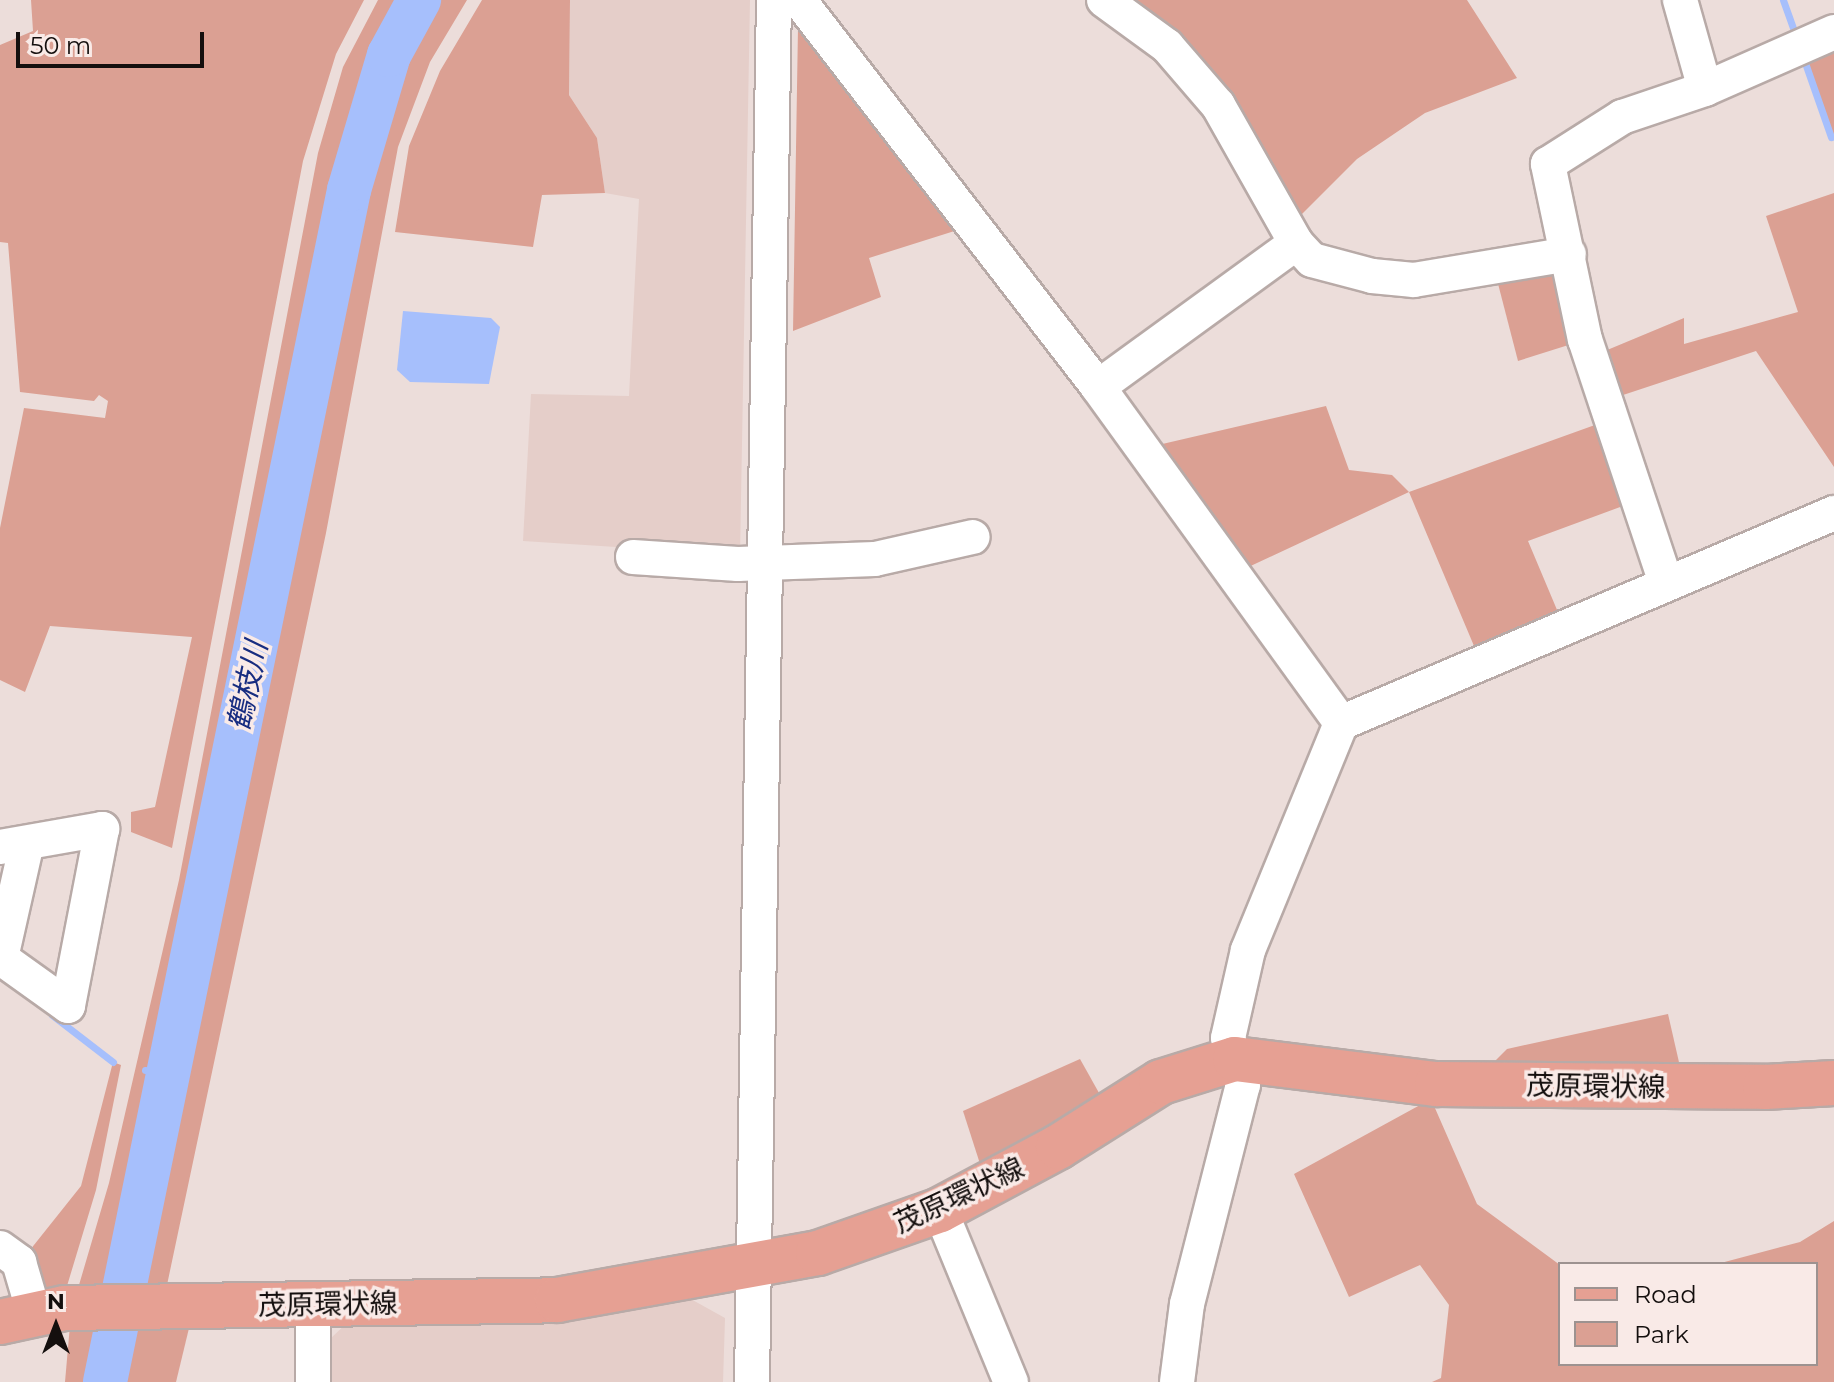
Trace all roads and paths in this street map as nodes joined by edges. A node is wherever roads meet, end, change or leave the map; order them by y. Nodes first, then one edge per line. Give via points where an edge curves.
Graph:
1 (774, 0) edge
2 (799, 0) edge
3 (1104, 0) edge
4 (1680, 0) edge
5 (1834, 32) edge
6 (1705, 89) junction
7 (1296, 243) junction
8 (1569, 254) junction
9 (1098, 387) junction
10 (1834, 513) edge
11 (973, 537) dead end
12 (633, 557) dead end
13 (762, 563) junction
14 (1666, 583) junction
15 (1341, 723) junction
16 (13, 845) edge
17 (1235, 1059) junction
18 (1834, 1083) edge
19 (940, 1210) junction
20 (0, 1248) edge
21 (755, 1264) junction
22 (313, 1304) junction
23 (33, 1314) edge
24 (313, 1382) edge
25 (752, 1382) edge
26 (1011, 1382) edge
27 (1177, 1382) edge

1 - 13 street
2 - 9 street
3 - 7 street via 1167,46 1218,105
4 - 6 street
5 - 6 street
6 - 8 street via 1622,117 1548,164
7 - 8 street via 1312,260 1372,276 1414,280
7 - 9 street
8 - 14 street via 1585,340
9 - 15 street
10 - 14 street
11 - 13 street via 875,559
12 - 13 street
13 - 21 street
14 - 15 street
15 - 17 street via 1248,950 1228,1038
16 - 16 street via 102,829 68,1006 1,958
17 - 18 main road, 茂原環状線 via 1437,1084
17 - 19 main road, 茂原環状線 via 1161,1082 1058,1147
17 - 27 street via 1243,1085 1187,1304
19 - 21 main road, 茂原環状線 via 818,1253
19 - 26 street
20 - 23 street via 19,1262
21 - 22 main road, 茂原環状線 via 557,1300
21 - 25 street
22 - 23 main road, 茂原環状線
22 - 24 street

